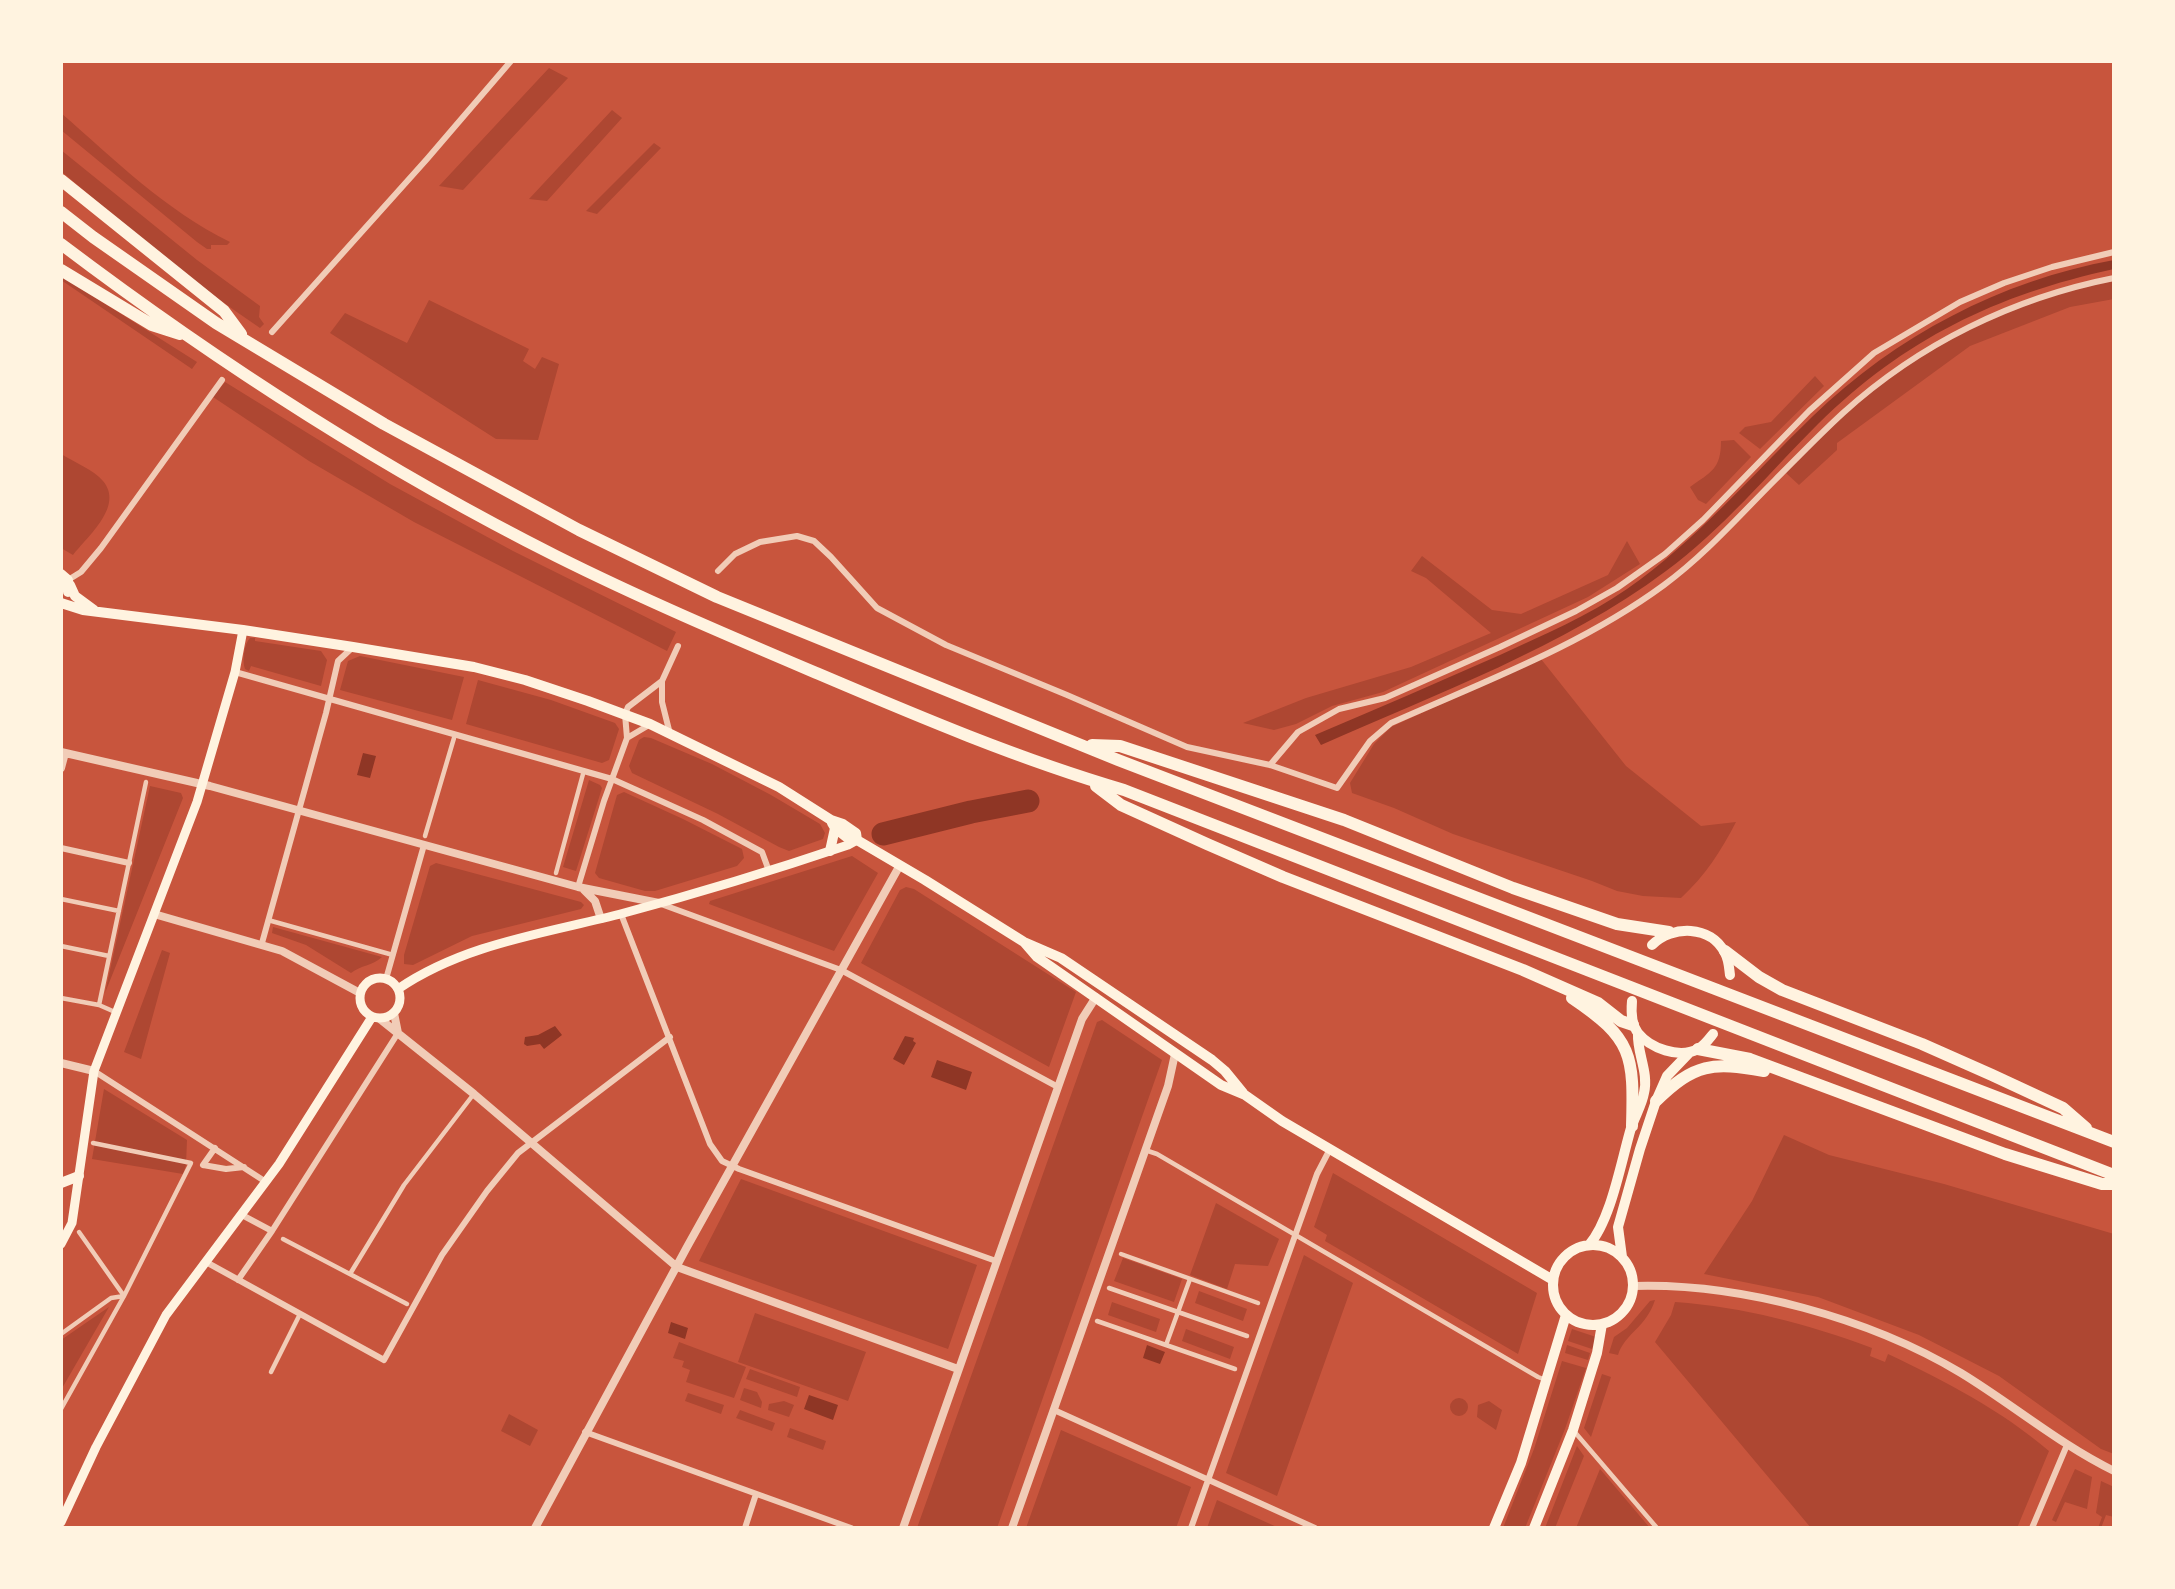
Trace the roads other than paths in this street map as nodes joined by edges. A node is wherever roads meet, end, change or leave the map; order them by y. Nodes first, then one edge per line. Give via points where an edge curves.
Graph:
1 (511, 61) edge
2 (61, 180) edge
3 (61, 212) edge
4 (61, 244) edge
5 (2114, 251) edge
6 (61, 270) edge
7 (2114, 278) edge
8 (272, 332) dead end
9 (194, 339) junction
10 (247, 342) junction
11 (222, 380) dead end
12 (718, 571) dead end
13 (66, 580) edge
14 (61, 601) edge
15 (96, 611) junction
16 (243, 630) junction
17 (331, 643) junction
18 (678, 646) dead end
19 (353, 647) junction
20 (338, 661) junction
21 (234, 672) junction
22 (662, 681) junction
23 (330, 699) junction
24 (625, 714) junction
25 (650, 724) junction
26 (671, 734) junction
27 (454, 738) dead end
28 (627, 738) junction
29 (1080, 744) junction
30 (63, 752) edge
31 (1270, 765) junction
32 (61, 768) edge
33 (583, 774) dead end
34 (612, 779) junction
35 (1087, 779) junction
36 (146, 782) dead end
37 (203, 784) junction
38 (299, 811) junction
39 (833, 824) junction
40 (857, 840) junction
41 (425, 841) junction
42 (61, 848) edge
43 (830, 852) junction
44 (129, 863) junction
45 (900, 865) junction
46 (769, 871) junction
47 (556, 873) dead end
48 (578, 887) junction
49 (619, 895) junction
50 (61, 899) edge
51 (659, 903) junction
52 (119, 911) junction
53 (154, 914) junction
54 (621, 914) junction
55 (601, 919) junction
56 (268, 920) junction
57 (1669, 932) junction
58 (1024, 942) junction
59 (262, 943) junction
60 (1652, 944) dead end
61 (61, 946) edge
62 (1724, 951) junction
63 (393, 955) junction
64 (110, 956) junction
65 (841, 970) junction
66 (1730, 975) dead end
67 (1543, 978) junction
68 (386, 979) junction
69 (398, 989) junction
70 (360, 993) junction
71 (1096, 997) junction
72 (61, 998) edge
73 (1632, 1001) dead end
74 (99, 1006) junction
75 (1138, 1008) junction
76 (115, 1013) junction
77 (394, 1013) junction
78 (1150, 1017) junction
79 (376, 1018) junction
80 (1635, 1029) junction
81 (398, 1033) junction
82 (1713, 1034) dead end
83 (670, 1037) junction
84 (1694, 1050) junction
85 (1175, 1054) junction
86 (61, 1063) edge
87 (1191, 1065) junction
88 (94, 1071) junction
89 (1172, 1075) junction
90 (1796, 1076) junction
91 (1058, 1087) junction
92 (474, 1094) junction
93 (1245, 1095) junction
94 (1656, 1101) junction
95 (1632, 1126) junction
96 (2091, 1133) junction
97 (2114, 1142) edge
98 (93, 1143) dead end
99 (530, 1143) junction
100 (215, 1148) junction
101 (1330, 1149) junction
102 (1145, 1150) junction
103 (732, 1166) junction
104 (244, 1167) junction
105 (2114, 1175) edge
106 (79, 1176) junction
107 (266, 1182) junction
108 (61, 1184) edge
109 (2114, 1184) edge
110 (242, 1215) junction
111 (272, 1231) junction
112 (79, 1233) dead end
113 (1295, 1236) junction
114 (283, 1239) dead end
115 (61, 1244) edge
116 (1589, 1245) junction
117 (1121, 1254) dead end
118 (1622, 1257) junction
119 (996, 1261) junction
120 (206, 1262) junction
121 (677, 1267) junction
122 (350, 1274) junction
123 (1190, 1279) junction
124 (238, 1280) junction
125 (1553, 1280) junction
126 (1634, 1286) junction
127 (1109, 1288) dead end
128 (124, 1296) junction
129 (407, 1304) dead end
130 (1258, 1304) dead end
131 (1178, 1312) junction
132 (300, 1314) junction
133 (1566, 1315) junction
134 (1097, 1321) dead end
135 (1602, 1324) junction
136 (61, 1334) edge
137 (1247, 1336) dead end
138 (1166, 1345) junction
139 (958, 1369) junction
140 (1235, 1369) dead end
141 (271, 1372) dead end
142 (1547, 1380) junction
143 (61, 1409) edge
144 (1054, 1410) junction
145 (1573, 1430) junction
146 (585, 1432) junction
147 (2067, 1445) junction
148 (2114, 1471) edge
149 (1208, 1480) junction
150 (756, 1493) junction
151 (61, 1522) edge
152 (1013, 1527) edge
153 (535, 1528) edge
154 (744, 1528) edge
155 (851, 1528) edge
156 (903, 1528) edge
157 (1191, 1528) edge
158 (1315, 1528) edge
159 (1494, 1528) edge
160 (1534, 1528) edge
161 (1657, 1528) edge
162 (2032, 1528) edge

1 - 8 street
2 - 10 highway via 224,312
3 - 10 highway
4 - 9 highway
5 - 31 street via 2052,267 1960,302 1874,354 1674,545 1617,588 1398,692 1339,709 1298,732
6 - 9 highway via 152,325
7 - 31 street via 2016,306 1926,351 1843,413 1664,585 1563,646 1391,723 1370,741 1337,788
9 - 35 highway via 365,451 554,555 875,698
10 - 29 highway via 480,478 660,570
11 - 13 street via 101,548 81,572
12 - 31 street via 735,554 761,542 797,536 814,541 877,608 946,645 1187,747
13 - 14 main road via 68,593
13 - 15 main road via 75,596
14 - 15 main road
15 - 16 main road
16 - 17 main road
16 - 21 main road
17 - 19 main road
17 - 20 street
18 - 22 street
19 - 20 street
19 - 24 main road via 474,667
20 - 23 street
21 - 23 street
21 - 37 main road
22 - 24 street
22 - 26 street via 662,702
23 - 34 street
23 - 38 street
24 - 25 main road
24 - 28 street
25 - 26 main road
25 - 28 street
26 - 39 main road via 779,787
27 - 41 street
28 - 34 street
29 - 57 highway via 1120,746 1344,820 1617,924
29 - 96 highway
30 - 32 street
30 - 37 street
33 - 47 street
34 - 46 street via 762,852
34 - 48 street
35 - 67 highway via 1121,805 1283,877
35 - 105 highway
36 - 44 street
37 - 38 street
37 - 53 main road
38 - 41 street
38 - 56 street
39 - 40 main road via 843,824 856,833
39 - 43 main road
40 - 43 main road
40 - 45 main road
41 - 48 street
41 - 63 street
42 - 44 street
43 - 46 main road
44 - 52 street
45 - 58 main road
45 - 65 street
46 - 51 main road
48 - 49 street
48 - 55 street via 590,894
49 - 51 street
49 - 54 street
50 - 52 street
51 - 54 main road
51 - 65 street
52 - 64 street
53 - 59 street
53 - 76 main road
54 - 55 main road
54 - 83 street
55 - 69 main road via 472,952
56 - 59 street
56 - 63 street
57 - 60 main road
57 - 62 main road via 1695,931
58 - 71 main road via 1037,957
58 - 75 main road via 1061,958
59 - 70 street
61 - 64 street
62 - 66 main road
62 - 96 highway via 1782,990 1922,1044 2063,1108
63 - 68 street
64 - 74 street
65 - 91 street
65 - 103 street
67 - 80 highway via 1598,1003
67 - 95 highway via 1598,1017 1621,1041 1630,1058 1634,1084
68 - 69 main road
68 - 70 main road via 370,981
69 - 77 main road via 401,1002
70 - 79 main road via 361,1005
71 - 75 main road
71 - 85 main road
71 - 91 street via 1082,1019
72 - 74 street
73 - 80 main road
74 - 76 street
75 - 78 main road
76 - 88 main road
77 - 79 main road
77 - 81 street
78 - 85 main road via 1172,1040
78 - 93 main road via 1225,1071
79 - 81 street
79 - 107 main road
80 - 84 main road via 1661,1050
80 - 95 main road via 1645,1091
81 - 92 street
81 - 111 street
82 - 84 main road
83 - 99 street
83 - 103 street via 710,1144 722,1161
84 - 90 highway via 1750,1059
84 - 94 main road via 1667,1076
85 - 87 main road
85 - 89 street
86 - 88 street
87 - 89 street
87 - 93 main road
88 - 100 street
88 - 106 main road
89 - 102 street
90 - 94 highway via 1739,1067 1699,1069
90 - 109 highway via 2005,1154
91 - 119 street
92 - 99 street
92 - 122 street via 404,1185
93 - 101 main road
94 - 118 main road via 1618,1227
95 - 116 main road via 1604,1219
96 - 97 highway
98 - 128 street via 191,1163
99 - 121 street
99 - 132 street via 463,1224 384,1360
100 - 104 street
100 - 104 street via 203,1165
101 - 113 street
101 - 125 main road
102 - 113 street
102 - 144 street
103 - 119 street
103 - 121 street
104 - 107 street
106 - 108 main road
106 - 115 main road via 72,1223
107 - 110 main road
110 - 111 street
110 - 120 main road
111 - 124 street
112 - 128 street
113 - 142 street
113 - 149 street
114 - 122 street
116 - 118 main road via 1605,1247
116 - 125 main road via 1563,1258
117 - 123 street
118 - 126 main road
119 - 139 street
120 - 124 street
120 - 151 main road via 166,1315
121 - 139 street
121 - 146 street
122 - 129 street
123 - 130 street
123 - 131 street
124 - 132 street
125 - 133 main road via 1554,1296
126 - 135 main road via 1625,1311
126 - 147 street via 1712,1290 1767,1300 1867,1329 1957,1371
127 - 131 street
128 - 136 street via 111,1298
128 - 143 street
131 - 137 street
131 - 138 street
132 - 141 street
133 - 135 main road via 1576,1322
133 - 142 main road
134 - 138 street
135 - 145 main road
138 - 140 street
139 - 156 street
142 - 159 main road via 1521,1463
144 - 149 street
144 - 152 street
145 - 160 main road
145 - 161 street
146 - 150 street
146 - 153 street
147 - 148 street
147 - 162 street
149 - 157 street
149 - 158 street
150 - 154 street
150 - 155 street

